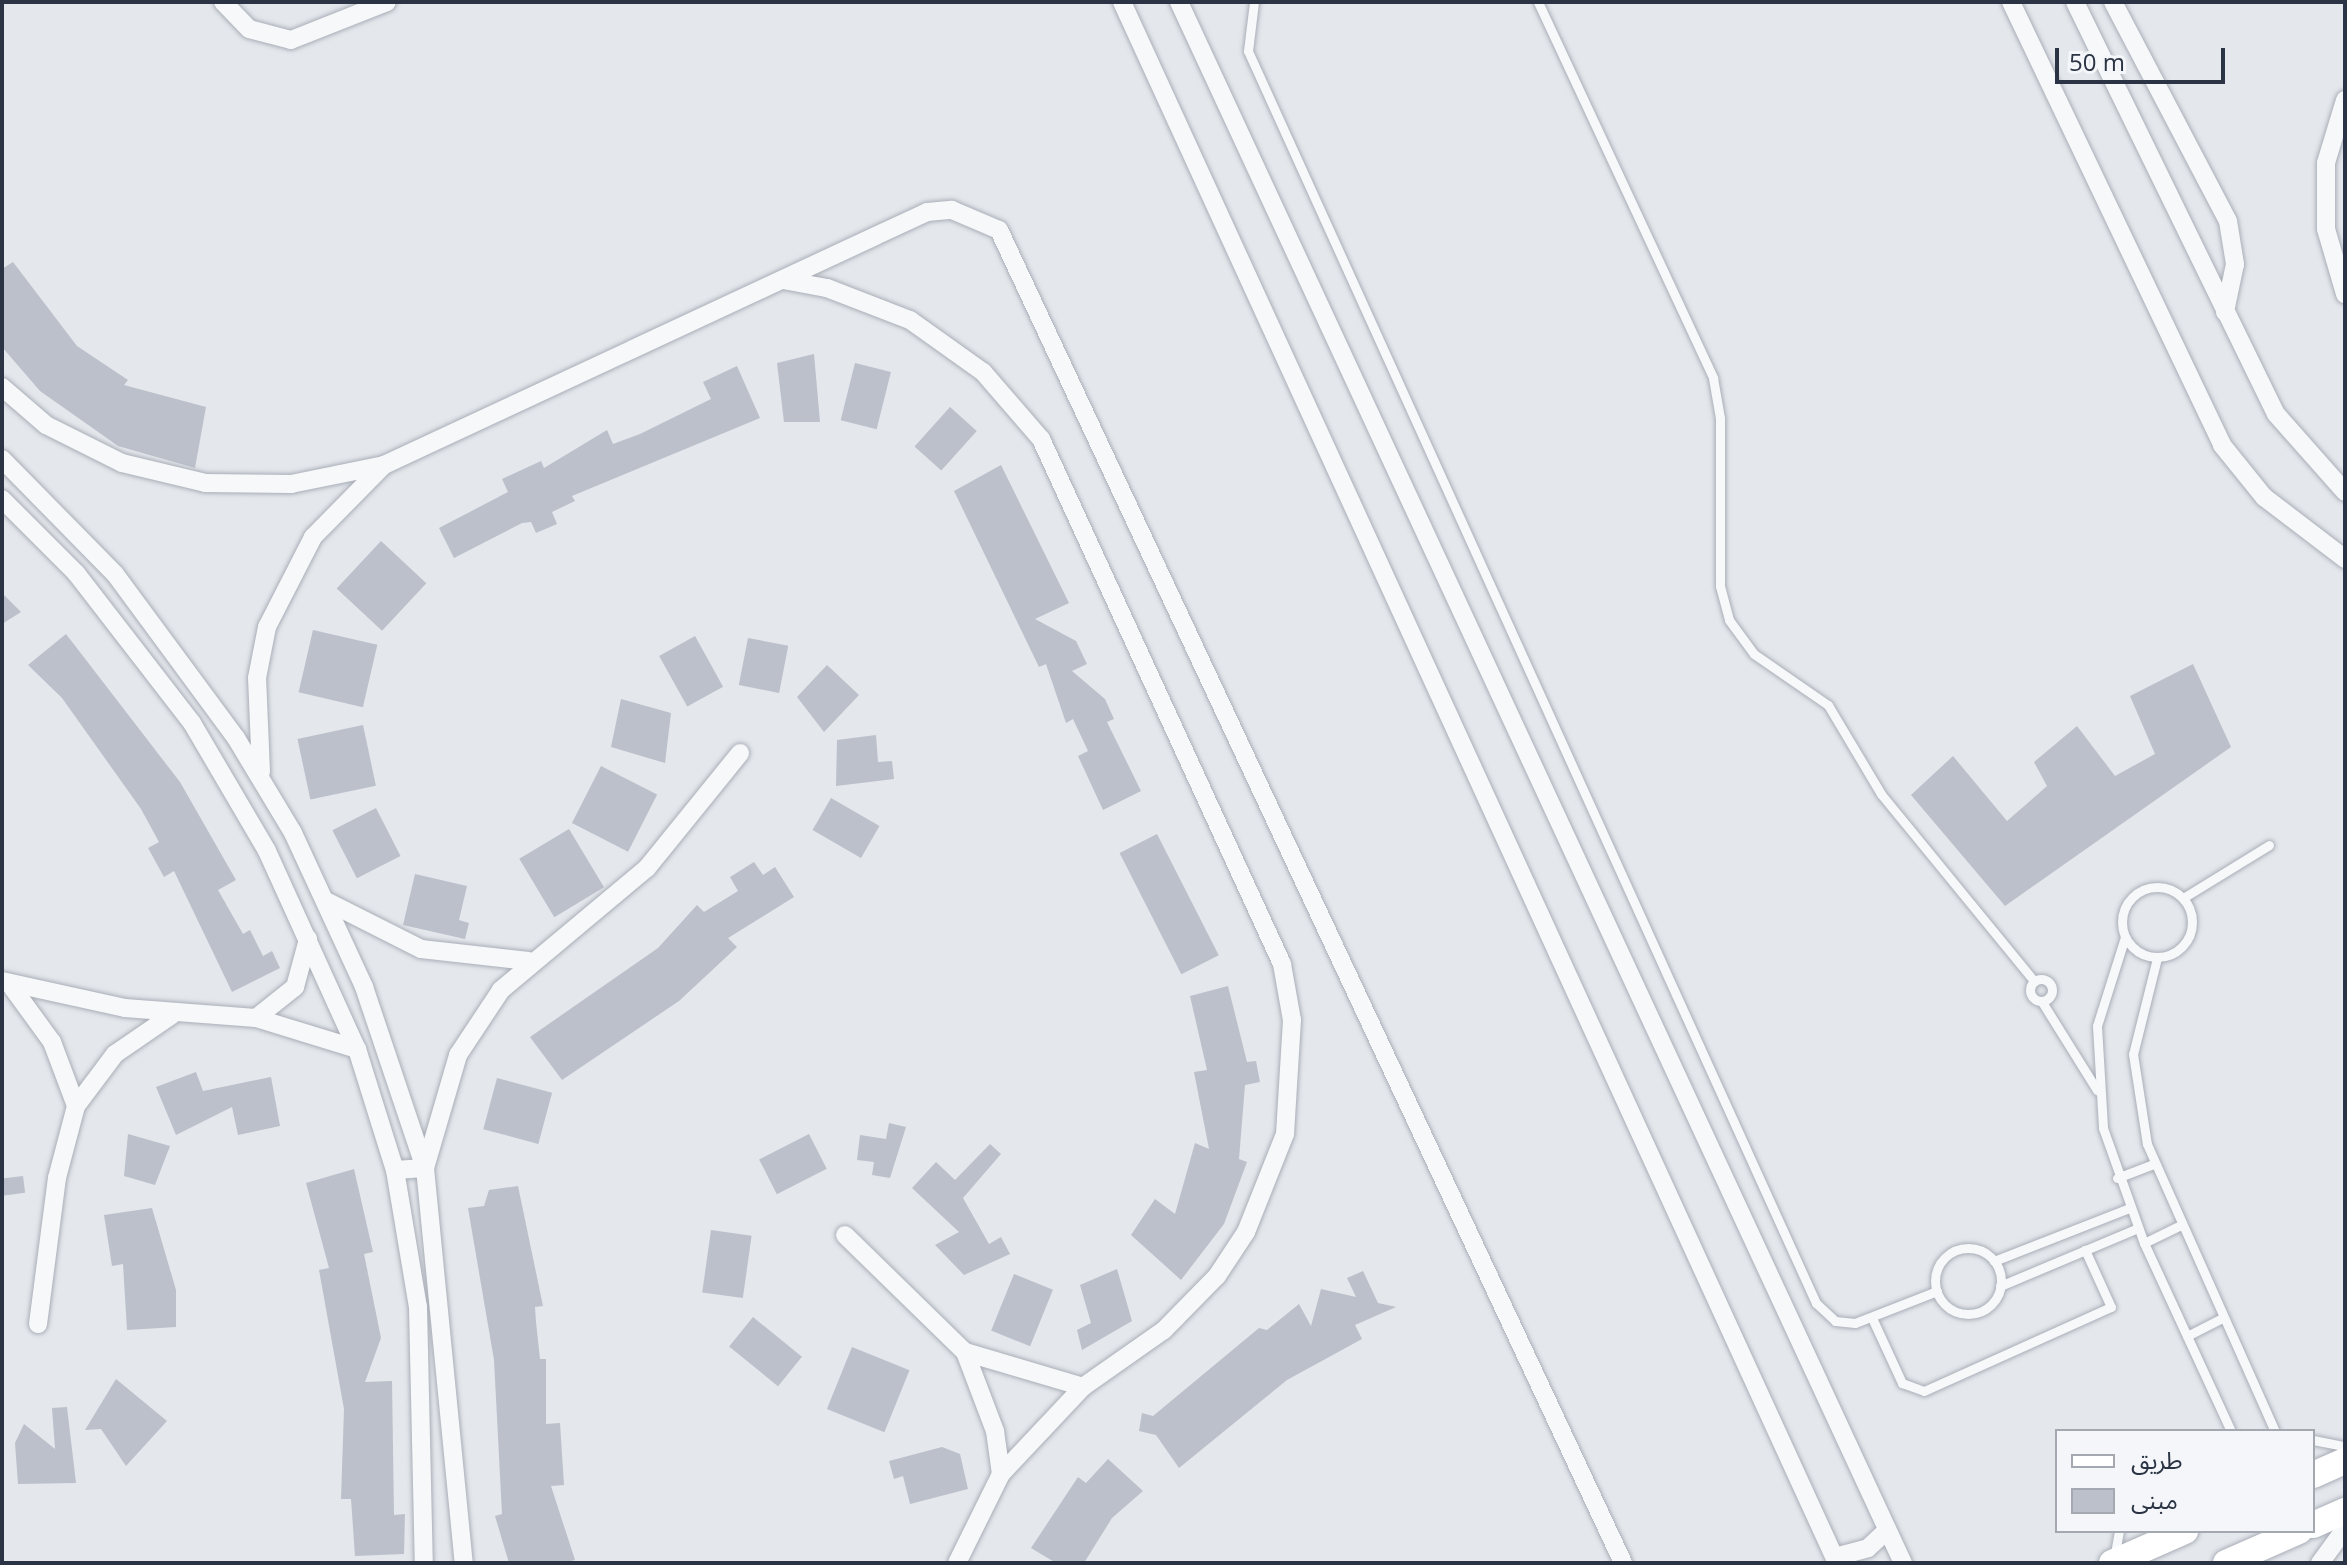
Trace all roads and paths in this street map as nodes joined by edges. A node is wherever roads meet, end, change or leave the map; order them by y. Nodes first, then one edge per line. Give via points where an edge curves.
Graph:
1 (223, 2) edge
2 (387, 2) edge
3 (1122, 2) edge
4 (1179, 2) edge
5 (1254, 2) edge
6 (1538, 2) edge
7 (2011, 2) edge
8 (2075, 2) edge
9 (2113, 2) edge
10 (2345, 100) edge
11 (783, 280) junction
12 (2345, 294) edge
13 (2225, 312) junction
14 (6, 399) edge
15 (2, 459) edge
16 (384, 465) junction
17 (2345, 492) edge
18 (2, 499) edge
19 (2342, 560) edge
20 (740, 753) dead end
21 (262, 779) junction
22 (293, 833) junction
23 (2269, 845) dead end
24 (267, 851) junction
25 (2183, 898) junction
26 (326, 901) junction
27 (2125, 937) junction
28 (308, 939) junction
29 (2157, 958) junction
30 (528, 961) junction
31 (2034, 981) junction
32 (6, 982) edge
33 (2042, 1002) junction
34 (172, 1015) junction
35 (256, 1018) junction
36 (357, 1049) junction
37 (2097, 1091) junction
38 (76, 1106) junction
39 (2153, 1164) junction
40 (425, 1168) junction
41 (395, 1170) junction
42 (2117, 1178) junction
43 (2129, 1208) junction
44 (2179, 1226) junction
45 (2138, 1228) junction
46 (845, 1235) dead end
47 (2144, 1243) junction
48 (2085, 1250) junction
49 (1994, 1261) junction
50 (2000, 1286) junction
51 (1937, 1291) junction
52 (1872, 1318) junction
53 (2222, 1318) junction
54 (38, 1324) dead end
55 (2187, 1336) junction
56 (965, 1352) junction
57 (1083, 1387) junction
58 (2230, 1429) edge
59 (2274, 1429) edge
60 (2315, 1440) edge
61 (2345, 1446) edge
62 (2345, 1461) edge
63 (1001, 1474) junction
64 (2315, 1474) edge
65 (2345, 1511) edge
66 (2315, 1524) edge
67 (2345, 1529) edge
68 (1885, 1532) junction
69 (2119, 1533) edge
70 (2180, 1533) edge
71 (2294, 1533) edge
72 (1836, 1560) edge
73 (424, 1563) edge
74 (464, 1563) edge
75 (957, 1563) edge
76 (1623, 1563) edge
77 (1903, 1563) edge
78 (2113, 1563) edge
79 (2226, 1563) edge
80 (2320, 1563) edge

1 - 2 street via 249,29 291,40
3 - 72 street
4 - 68 street
5 - 52 lane via 1248,51 1816,1303 1835,1321
6 - 31 lane via 1713,378 1720,418 1720,586 1729,620 1754,654 1828,705 1881,794
7 - 19 street via 2222,445 2264,497
8 - 13 street
9 - 13 street via 2228,221 2235,264
10 - 12 street via 2326,163 2326,229
11 - 16 street
11 - 57 street via 827,288 910,320 983,372 1041,439 1282,964 1293,1078 1269,1185 1217,1276 1164,1330
11 - 76 street via 927,212 977,216 1014,251
13 - 17 street via 2276,414
14 - 16 street via 83,446 177,478 291,484
15 - 21 street via 115,574
16 - 21 street via 313,537 267,627 256,690
18 - 24 street via 76,573 145,658
20 - 30 street via 647,868 592,918
21 - 22 street
22 - 24 street
22 - 26 street
23 - 25 lane
24 - 28 street
25 - 27 lane via 2164,887 2143,890 2126,905
25 - 29 lane via 2193,916 2190,936 2177,952
26 - 30 street via 421,949
26 - 40 street via 399,1076
27 - 29 lane via 2138,952
27 - 37 lane via 2099,1013
28 - 35 street via 295,987
28 - 36 street
29 - 39 lane via 2133,1054
30 - 40 street via 458,1055
31 - 33 lane via 2031,997
31 - 33 lane via 2052,990
32 - 34 street
32 - 38 street via 52,1042
33 - 37 lane
34 - 35 street
34 - 38 street via 115,1054
35 - 36 street
36 - 41 street
37 - 42 lane
38 - 54 street via 55,1192
39 - 42 lane
39 - 44 lane
40 - 41 street
40 - 74 street
41 - 73 street via 418,1307
42 - 43 lane
43 - 45 lane
43 - 49 lane
44 - 47 lane
44 - 53 lane
45 - 47 lane
45 - 48 lane
46 - 56 street
47 - 55 lane
48 - 50 lane
48 - 52 lane via 2111,1307 1924,1391 1902,1383
49 - 50 lane
49 - 51 lane via 1976,1250 1955,1251 1939,1264
50 - 51 lane via 1991,1304 1973,1314 1952,1311
51 - 52 lane
53 - 55 lane
53 - 59 lane
55 - 58 lane
56 - 57 street
56 - 63 street via 995,1431
57 - 63 street
60 - 61 lane
62 - 64 street
63 - 75 street
65 - 66 street
67 - 80 street
68 - 72 street via 1858,1553
68 - 77 street
69 - 78 lane
70 - 78 street
71 - 79 street

